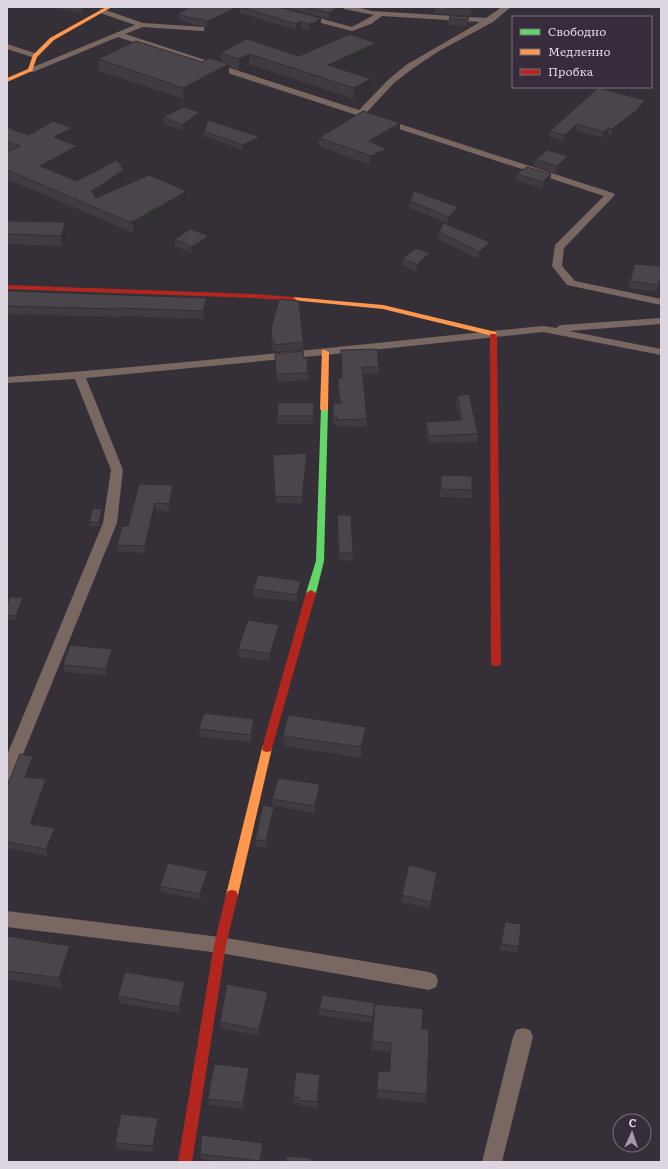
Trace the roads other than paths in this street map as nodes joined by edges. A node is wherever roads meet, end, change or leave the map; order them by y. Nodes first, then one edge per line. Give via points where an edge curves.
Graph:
1 (270, 7) edge
2 (347, 7) edge
3 (507, 7) edge
4 (107, 9) edge
5 (378, 13) junction
6 (490, 20) junction
7 (142, 26) junction
8 (201, 28) edge
9 (119, 35) junction
10 (7, 46) edge
11 (35, 56) junction
12 (30, 70) junction
13 (7, 80) edge
14 (360, 114) junction
15 (7, 287) edge
16 (661, 302) edge
17 (661, 321) edge
18 (543, 329) junction
19 (493, 334) junction
20 (325, 352) junction
21 (661, 352) edge
22 (79, 375) junction
23 (7, 380) edge
24 (496, 663) dead end
25 (7, 774) edge
26 (7, 918) edge
27 (220, 945) junction
28 (429, 981) dead end
29 (523, 1037) dead end
30 (185, 1162) edge
31 (492, 1162) edge

1 - 5 street via 352,29 374,19
2 - 5 street
3 - 6 street
4 - 7 street
4 - 11 street via 52,39
5 - 6 street
6 - 14 street via 419,60 396,77
7 - 8 street
7 - 9 street
9 - 12 street
9 - 14 street
10 - 11 street
11 - 12 street
12 - 13 street
14 - 16 street via 610,195 559,248 557,266 571,283
15 - 19 street via 253,296 383,307
17 - 18 street
18 - 19 street
18 - 21 street
19 - 20 street
19 - 24 street
20 - 22 street
20 - 27 street via 320,561 260,773
22 - 23 street
22 - 25 street via 117,470 110,523
26 - 27 street
27 - 28 street
27 - 30 street
29 - 31 street

